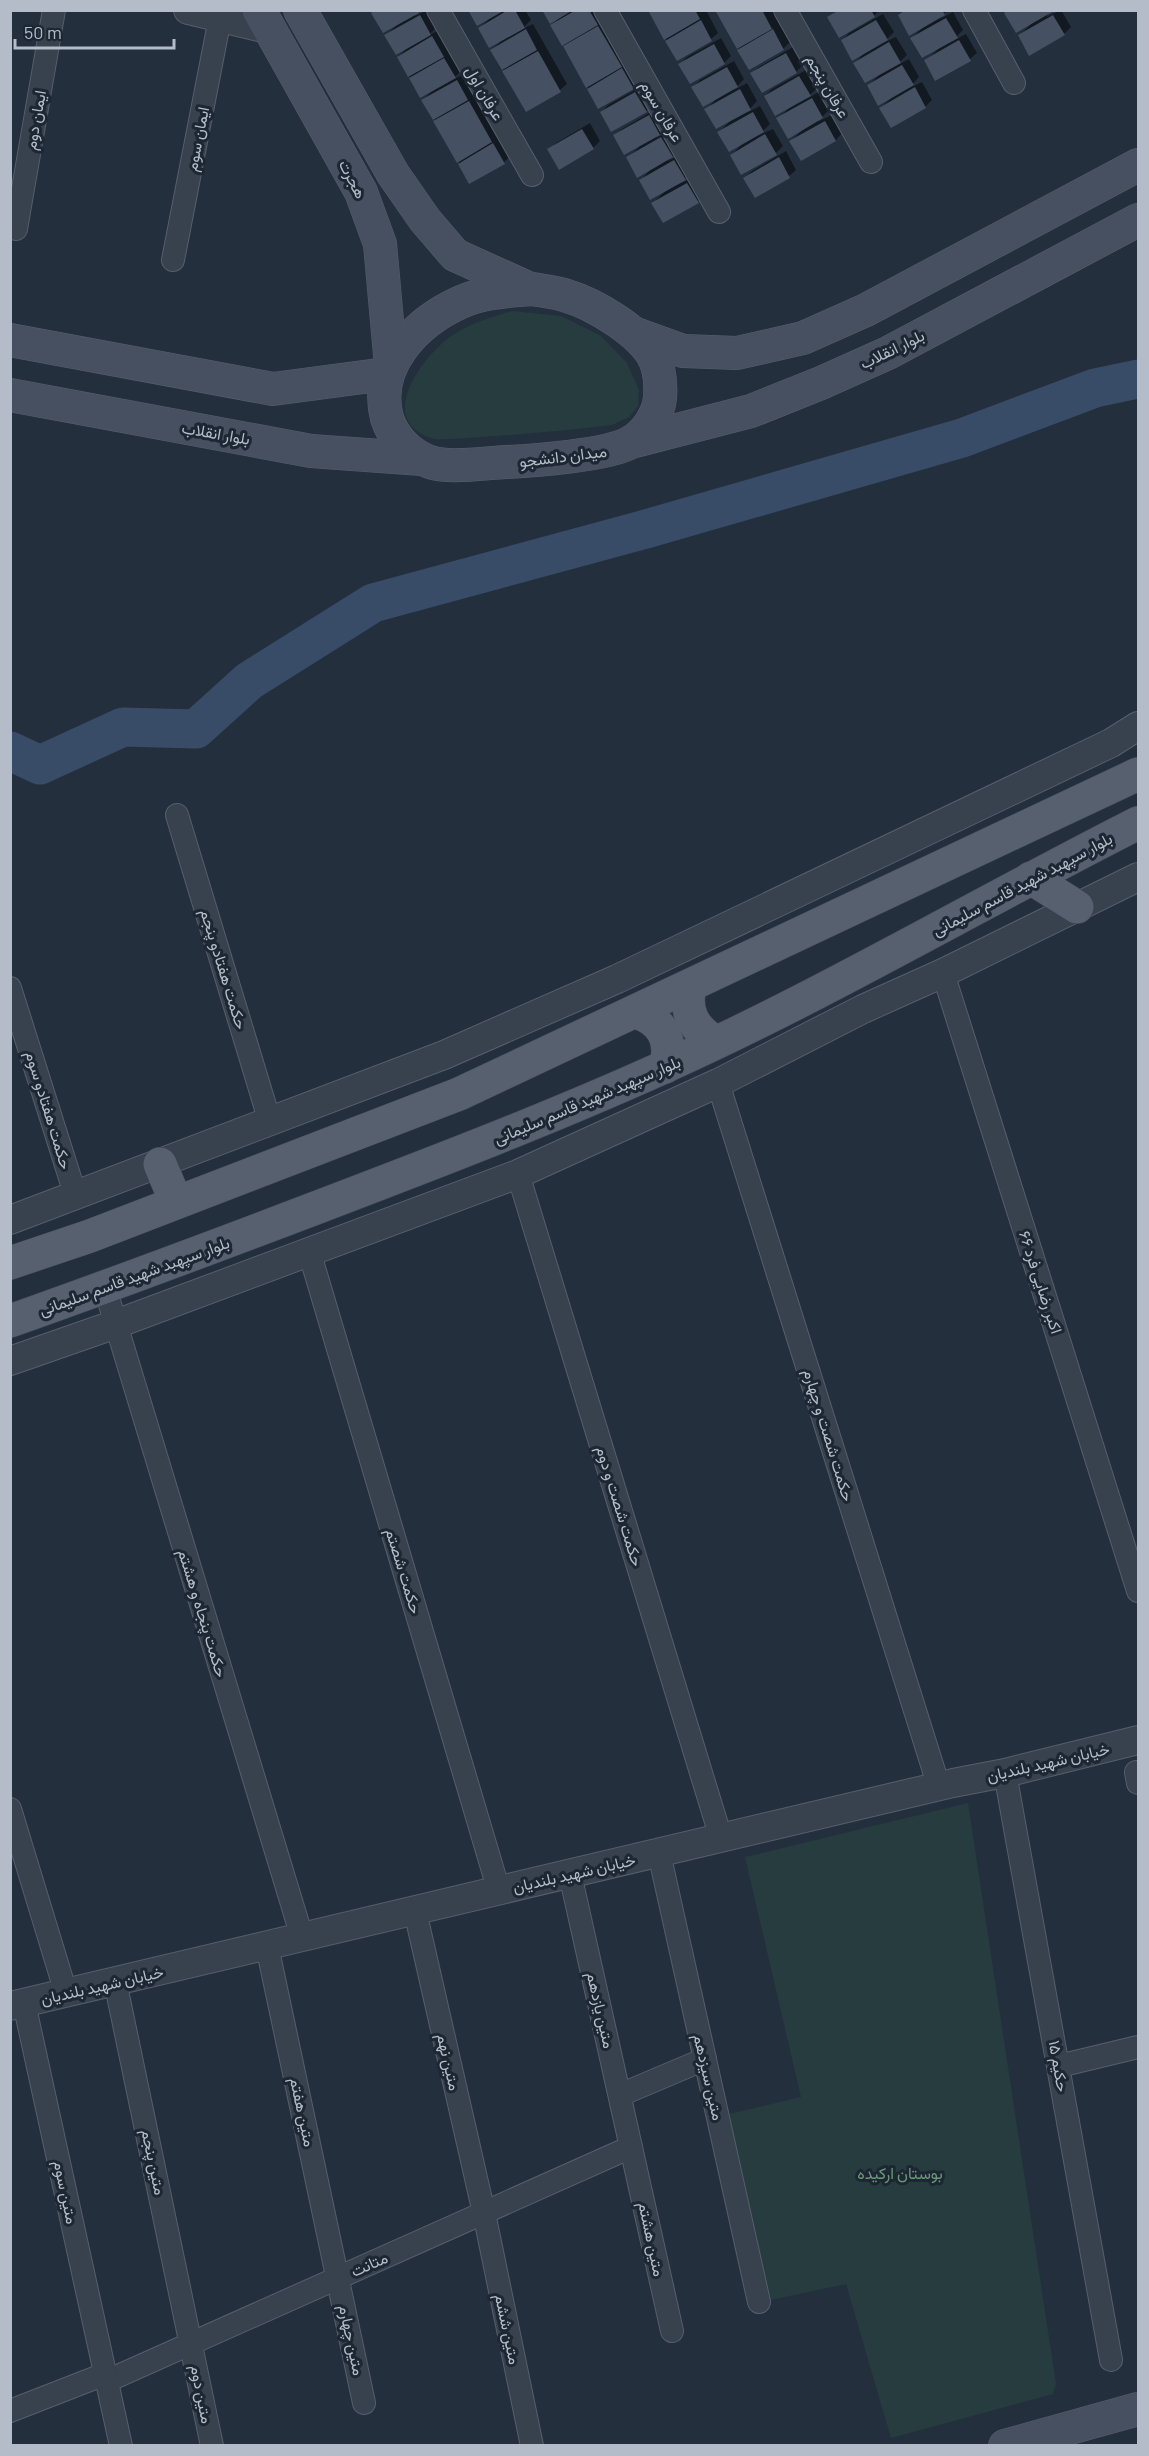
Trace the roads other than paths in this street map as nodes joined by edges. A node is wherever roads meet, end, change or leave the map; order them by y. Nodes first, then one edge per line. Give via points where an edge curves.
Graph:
1 (54, 10) edge
2 (188, 10) edge
3 (300, 10) edge
4 (438, 10) edge
5 (605, 10) edge
6 (785, 10) edge
7 (974, 10) edge
8 (220, 18) junction
9 (265, 20) edge
10 (1014, 82) dead end
11 (871, 162) dead end
12 (1138, 165) edge
13 (532, 175) dead end
14 (719, 212) dead end
15 (1138, 220) edge
16 (16, 229) dead end
17 (173, 260) dead end
18 (532, 289) junction
19 (630, 332) junction
20 (10, 340) edge
21 (389, 370) junction
22 (10, 395) edge
23 (631, 442) junction
24 (422, 459) junction
25 (1138, 726) edge
26 (1138, 774) edge
27 (177, 815) dead end
28 (1138, 823) edge
29 (1138, 877) edge
30 (1031, 878) junction
31 (1077, 907) junction
32 (944, 973) junction
33 (690, 986) junction
34 (10, 988) edge
35 (635, 1011) junction
36 (716, 1042) junction
37 (665, 1067) junction
38 (718, 1083) junction
39 (270, 1122) junction
40 (159, 1164) junction
41 (518, 1174) junction
42 (76, 1197) junction
43 (176, 1203) junction
44 (10, 1220) edge
45 (309, 1251) junction
46 (10, 1263) edge
47 (105, 1288) junction
48 (10, 1321) edge
49 (116, 1324) junction
50 (10, 1361) edge
51 (1138, 1591) edge
52 (1138, 1740) edge
53 (1005, 1773) junction
54 (939, 1786) junction
55 (10, 1809) edge
56 (721, 1838) junction
57 (659, 1853) junction
58 (570, 1874) junction
59 (499, 1891) junction
60 (415, 1911) junction
61 (302, 1937) junction
62 (267, 1946) junction
63 (116, 1981) junction
64 (66, 1993) junction
65 (17, 2004) edge
66 (1138, 2048) edge
67 (705, 2059) junction
68 (1059, 2066) junction
69 (620, 2095) junction
70 (631, 2147) junction
71 (484, 2213) junction
72 (339, 2278) junction
73 (759, 2302) dead end
74 (672, 2331) dead end
75 (192, 2343) junction
76 (1111, 2360) dead end
77 (106, 2378) junction
78 (364, 2403) dead end
79 (1138, 2409) edge
80 (10, 2410) edge
81 (121, 2445) edge
82 (212, 2445) edge
83 (532, 2445) edge
84 (1005, 2445) edge

1 - 16 street, ایمان دوم
2 - 8 street
3 - 18 main road via 393,174 424,220 455,255
4 - 13 street, عرفان اول
5 - 14 street, عرفان سوم
6 - 11 street, عرفان پنجم
7 - 10 street
8 - 9 street
8 - 17 street, ایمان سوم
9 - 21 main road, هجرت via 361,192 373,224 380,244
12 - 19 main road via 866,310 803,338 737,353 683,351
15 - 23 main road, بلوار انقلاب via 888,353 821,383 751,411
18 - 19 main road, میدان دانشجو via 567,296 600,310
18 - 21 main road, میدان دانشجو via 495,292 461,302 430,321 404,346
19 - 23 main road, میدان دانشجو via 652,355 661,387 653,418
20 - 21 main road via 273,388
21 - 24 main road, میدان دانشجو via 383,390 388,423 408,450
22 - 24 main road, بلوار انقلاب via 311,451
23 - 24 main road, میدان دانشجو via 616,449 527,461 438,465
25 - 39 street via 1111,743 617,979 444,1055
26 - 33 main road
27 - 39 street, حکمت هفتادو پنجم
28 - 30 main road, بلوار سپهبد شهید قاسم سلیمانی
29 - 31 street
30 - 31 main road
30 - 36 main road, بلوار سپهبد شهید قاسم سلیمانی via 847,978
31 - 32 street
32 - 38 street
32 - 51 street, ۶۶ اکبر رضایی فرد
33 - 35 main road
33 - 36 main road via 687,997 692,1019 697,1029
34 - 42 street, حکمت هفتادو سوم
35 - 37 main road via 652,1018 664,1032 669,1049
35 - 43 main road via 459,1094
36 - 37 main road, بلوار سپهبد شهید قاسم سلیمانی
37 - 47 main road, بلوار سپهبد شهید قاسم سلیمانی via 479,1146
38 - 41 street
38 - 54 street, حکمت شصت و چهارم
39 - 40 street
40 - 42 street
40 - 43 main road
41 - 45 street
41 - 56 street, حکمت شصت و دوم
42 - 44 street
43 - 46 main road
45 - 49 street
45 - 59 street, حکمت شصتم
47 - 48 main road, بلوار سپهبد شهید قاسم سلیمانی
47 - 49 street, حکمت پنجاه و هشتم
49 - 50 street
49 - 61 street, حکمت پنجاه و هشتم
52 - 53 street, خیابان شهید بلندیان
53 - 54 street, خیابان شهید بلندیان
53 - 68 street, حکیم ۱۵
54 - 56 street, خیابان شهید بلندیان
55 - 64 street
56 - 57 street, خیابان شهید بلندیان
57 - 58 street, خیابان شهید بلندیان
57 - 67 street, متین سیزدهم
58 - 59 street, خیابان شهید بلندیان
58 - 69 street, متین یازدهم
59 - 60 street, خیابان شهید بلندیان
60 - 61 street, خیابان شهید بلندیان
60 - 71 street, متین نهم
61 - 62 street, خیابان شهید بلندیان
62 - 63 street, خیابان شهید بلندیان
62 - 72 street, متین هفتم
63 - 64 street, خیابان شهید بلندیان
63 - 75 street, متین پنجم
64 - 65 street, خیابان شهید بلندیان
65 - 77 street, متین سوم
66 - 68 street
67 - 69 street
67 - 73 street, متین سیزدهم
68 - 76 street, حکیم ۱۵
69 - 70 street, متین یازدهم
70 - 71 street, متانت
70 - 74 street, متین هشتم
71 - 72 street, متانت
71 - 83 street, متین ششم
72 - 75 street, متانت
72 - 78 street, متین چهارم
75 - 77 street, متانت
75 - 82 street, متین دوم
77 - 80 street, متانت
77 - 81 street, متین سوم
79 - 84 main road

